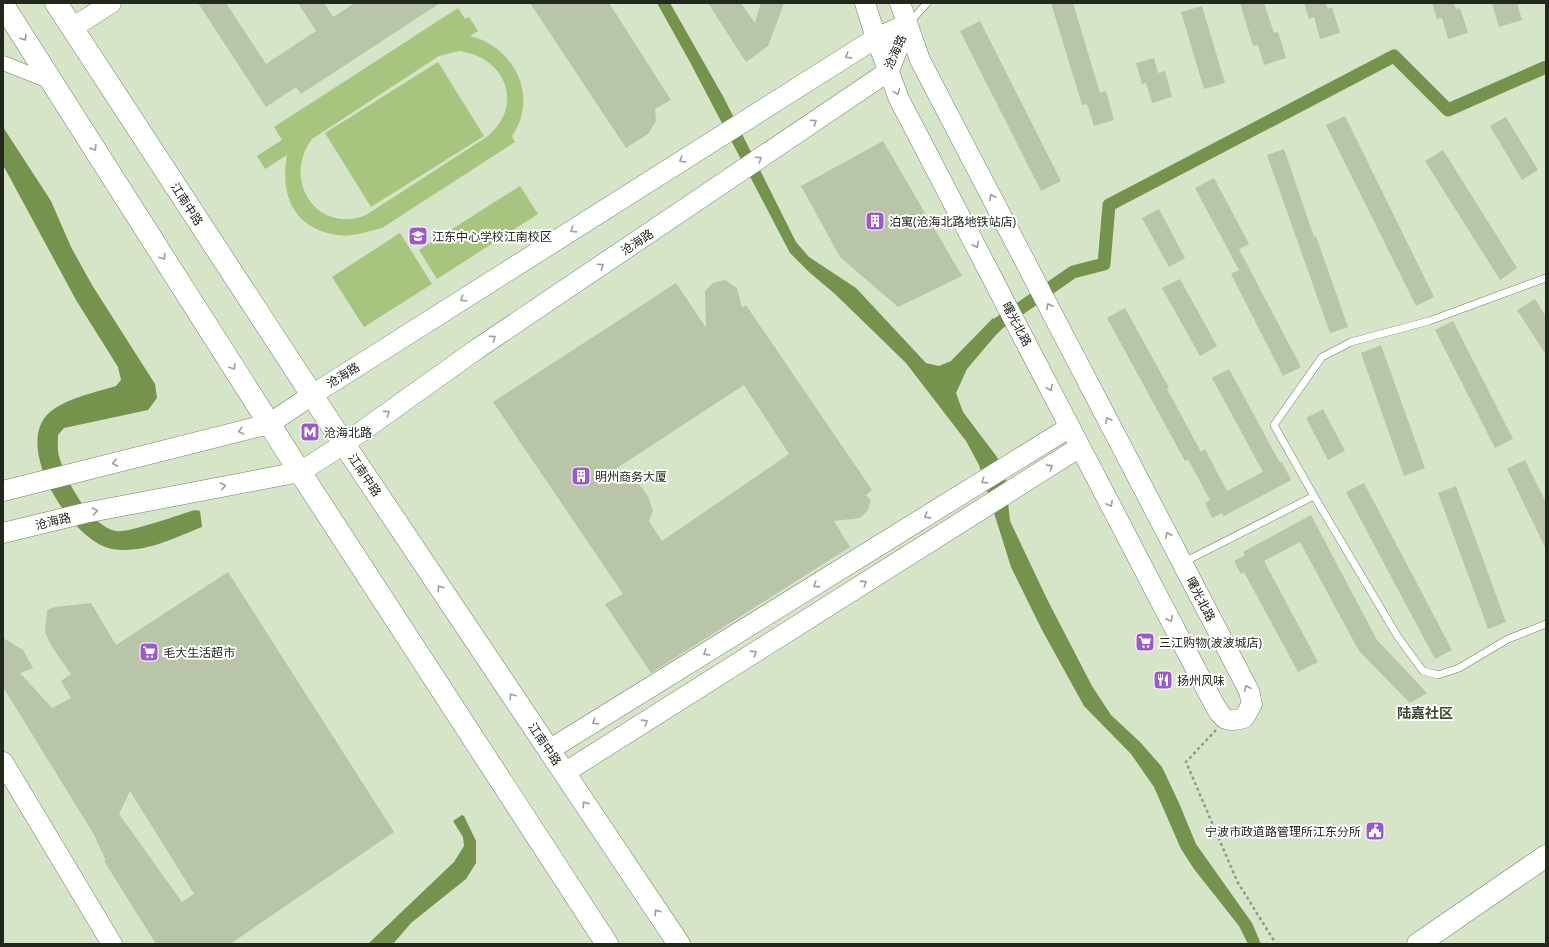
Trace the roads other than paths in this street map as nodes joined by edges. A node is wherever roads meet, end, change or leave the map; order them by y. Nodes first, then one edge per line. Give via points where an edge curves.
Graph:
1 (56, 3) edge
2 (111, 3) edge
3 (865, 3) edge
4 (900, 3) edge
5 (927, 3) edge
6 (3, 5) edge
7 (907, 24) junction
8 (72, 28) junction
9 (876, 38) junction
10 (3, 63) edge
11 (889, 71) junction
12 (52, 82) junction
13 (1546, 278) edge
14 (312, 395) junction
15 (269, 424) junction
16 (1070, 428) junction
17 (344, 444) junction
18 (1080, 447) junction
19 (300, 472) junction
20 (3, 491) edge
21 (1314, 496) junction
22 (3, 533) edge
23 (1182, 563) junction
24 (1546, 624) edge
25 (549, 750) junction
26 (3, 762) edge
27 (564, 773) junction
28 (1546, 856) edge
29 (112, 944) edge
30 (607, 944) edge
31 (679, 944) edge
32 (1418, 944) edge

1 - 8 main road, 江南中路
2 - 8 street
3 - 9 street, 曙光北路
4 - 7 street, 曙光北路
5 - 7 lane
6 -> 12 main road
7 - 9 street, 沧海路
7 - 11 street, 沧海路
23 -> 7 street, 曙光北路 via 920,60
8 - 14 main road, 江南中路
9 - 11 street, 曙光北路
9 -> 14 street, 沧海路
10 - 12 street
11 -> 16 street, 曙光北路 via 899,99
17 -> 11 street, 沧海路 via 477,349
12 -> 15 main road
13 - 21 lane via 1429,321 1351,342 1322,357 1274,425
14 - 15 street, 沧海路
14 - 17 main road, 江南中路
15 - 19 main road
15 -> 20 street, 沧海路
16 - 18 street, 曙光北路
16 -> 25 street
17 - 19 street, 沧海路
25 -> 17 main road, 江南中路
18 -> 23 street, 曙光北路 via 1220,715 1225,720 1244,718 1252,704 1249,691
27 -> 18 street
22 -> 19 street, 沧海路 via 85,513
19 - 30 main road
21 - 23 lane
21 - 24 lane via 1398,637 1423,671 1438,675 1459,668 1508,639
25 - 27 main road, 江南中路
26 - 29 street
31 -> 27 main road, 江南中路
28 - 32 main road

